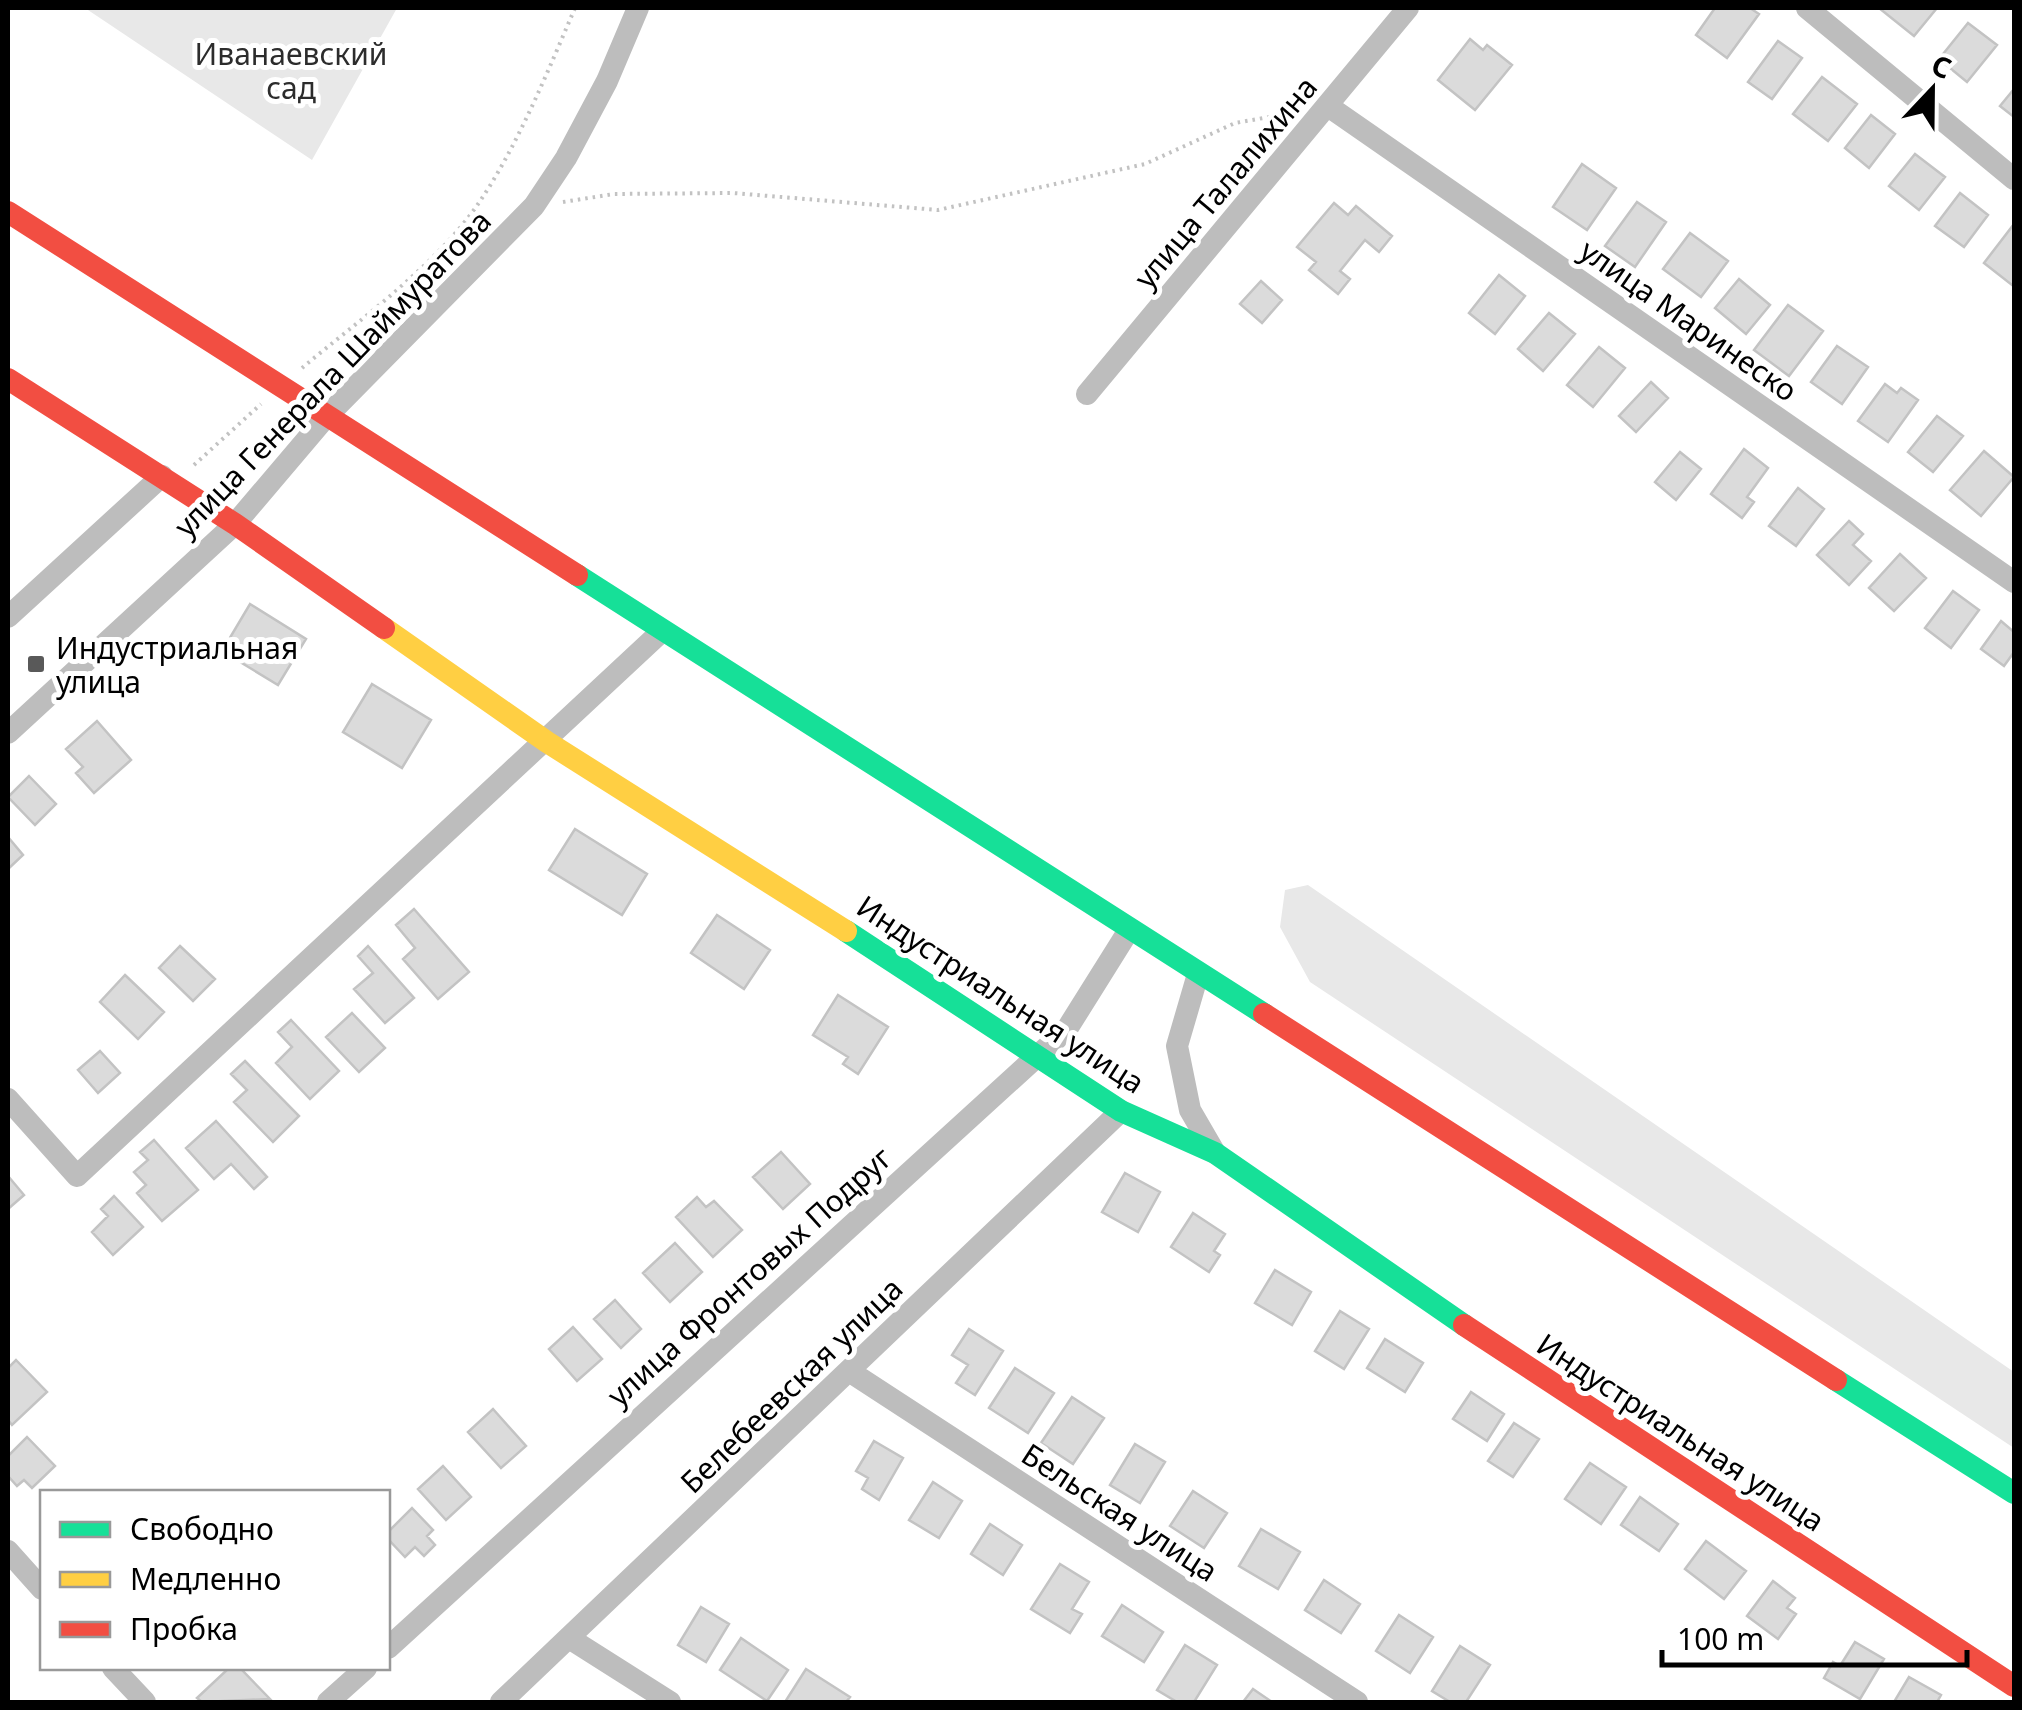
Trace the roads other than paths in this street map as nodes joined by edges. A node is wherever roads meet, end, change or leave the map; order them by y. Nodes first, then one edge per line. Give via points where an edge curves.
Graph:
1 (638, 8) edge
2 (1408, 8) edge
3 (1807, 8) edge
4 (1328, 106) junction
5 (2014, 179) edge
6 (8, 212) edge
7 (8, 379) edge
8 (1087, 394) dead end
9 (324, 418) junction
10 (168, 480) junction
11 (235, 524) junction
12 (2014, 582) edge
13 (8, 618) edge
14 (661, 632) junction
15 (8, 733) edge
16 (547, 742) junction
17 (1129, 930) junction
18 (1198, 974) junction
19 (1037, 1053) junction
20 (8, 1099) edge
21 (1122, 1111) junction
22 (1215, 1152) junction
23 (849, 1371) junction
24 (2014, 1493) edge
25 (8, 1550) edge
26 (40, 1587) edge
27 (569, 1638) junction
28 (390, 1646) edge
29 (116, 1670) edge
30 (364, 1670) edge
31 (2014, 1686) edge
32 (145, 1702) edge
33 (328, 1702) edge
34 (502, 1702) edge
35 (670, 1702) edge
36 (1357, 1702) edge

1 - 9 street, улица Генерала Шаймуратова via 607,81 534,206
2 - 4 street, улица Талалихина
3 - 5 street
4 - 8 street, улица Талалихина
4 - 12 street, улица Маринеско
6 - 9 street
7 - 10 street, Индустриальная улица
9 - 11 street, улица Генерала Шаймуратова
9 - 14 street
10 - 11 street, Индустриальная улица
10 - 13 street
11 - 15 street, улица Генерала Шаймуратова
11 - 16 street, Индустриальная улица
14 - 16 street
14 - 17 street
16 - 19 street, Индустриальная улица
16 - 20 street via 77,1176
17 - 18 street
17 - 19 street, улица Фронтовых Подруг via 1066,1029
18 - 22 street via 1176,1046 1190,1110
18 - 24 street
19 - 21 street, Индустриальная улица
19 - 28 street, улица Фронтовых Подруг
21 - 22 street, Индустриальная улица
21 - 23 street, Белебеевская улица
22 - 31 street, Индустриальная улица via 1392,1279
23 - 27 street, Белебеевская улица
23 - 36 street, Бельская улица
25 - 26 street
27 - 34 street, Белебеевская улица
27 - 35 street
29 - 32 street
30 - 33 street

